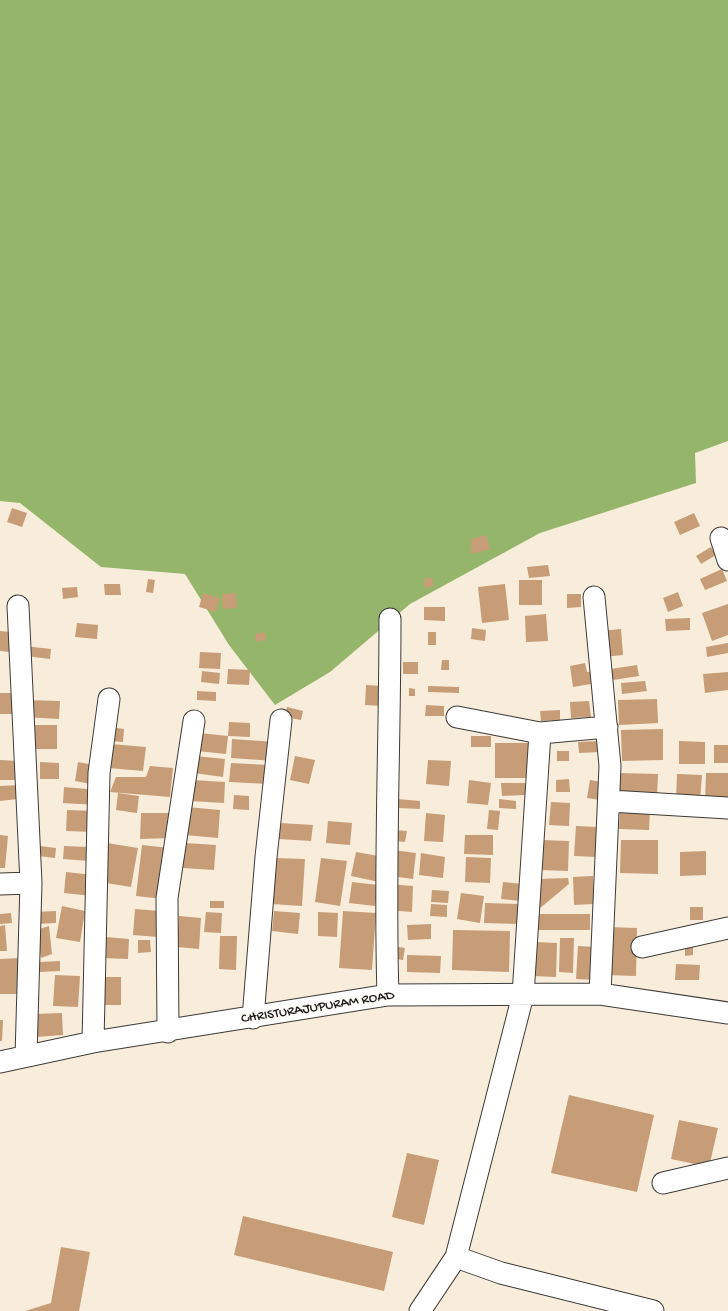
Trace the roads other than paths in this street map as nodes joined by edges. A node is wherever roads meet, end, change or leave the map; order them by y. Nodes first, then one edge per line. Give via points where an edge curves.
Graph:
1 (721, 538) dead end
2 (728, 560) edge
3 (594, 597) dead end
4 (18, 606) dead end
5 (390, 619) dead end
6 (109, 699) dead end
7 (457, 717) dead end
8 (281, 720) dead end
9 (194, 721) dead end
10 (607, 728) junction
11 (540, 733) junction
12 (610, 801) junction
13 (728, 808) edge
14 (31, 883) junction
15 (0, 884) edge
16 (728, 928) edge
17 (642, 947) dead end
18 (600, 994) junction
19 (388, 995) junction
20 (523, 995) junction
21 (728, 1013) edge
22 (253, 1018) junction
23 (168, 1032) junction
24 (93, 1042) junction
25 (26, 1056) junction
26 (0, 1062) edge
27 (728, 1168) edge
28 (662, 1183) dead end
29 (456, 1258) junction
30 (642, 1310) edge
31 (420, 1311) edge

1 - 2 street
3 - 10 street
4 - 14 street
5 - 19 street via 385,905
6 - 24 street via 100,773
7 - 11 street
8 - 22 street
9 - 23 street via 167,898
10 - 11 street
10 - 12 street
11 - 20 street
12 - 13 street
12 - 18 street
14 - 15 street
14 - 25 street
16 - 17 street
18 - 20 street, CHRISTURAJUPURAM ROAD
18 - 21 street, CHRISTURAJUPURAM ROAD
19 - 20 street, CHRISTURAJUPURAM ROAD
19 - 22 street, CHRISTURAJUPURAM ROAD
20 - 29 street
22 - 23 street, CHRISTURAJUPURAM ROAD
23 - 24 street, CHRISTURAJUPURAM ROAD
24 - 25 street, CHRISTURAJUPURAM ROAD
25 - 26 street, CHRISTURAJUPURAM ROAD
27 - 28 street
29 - 30 street
29 - 31 street

